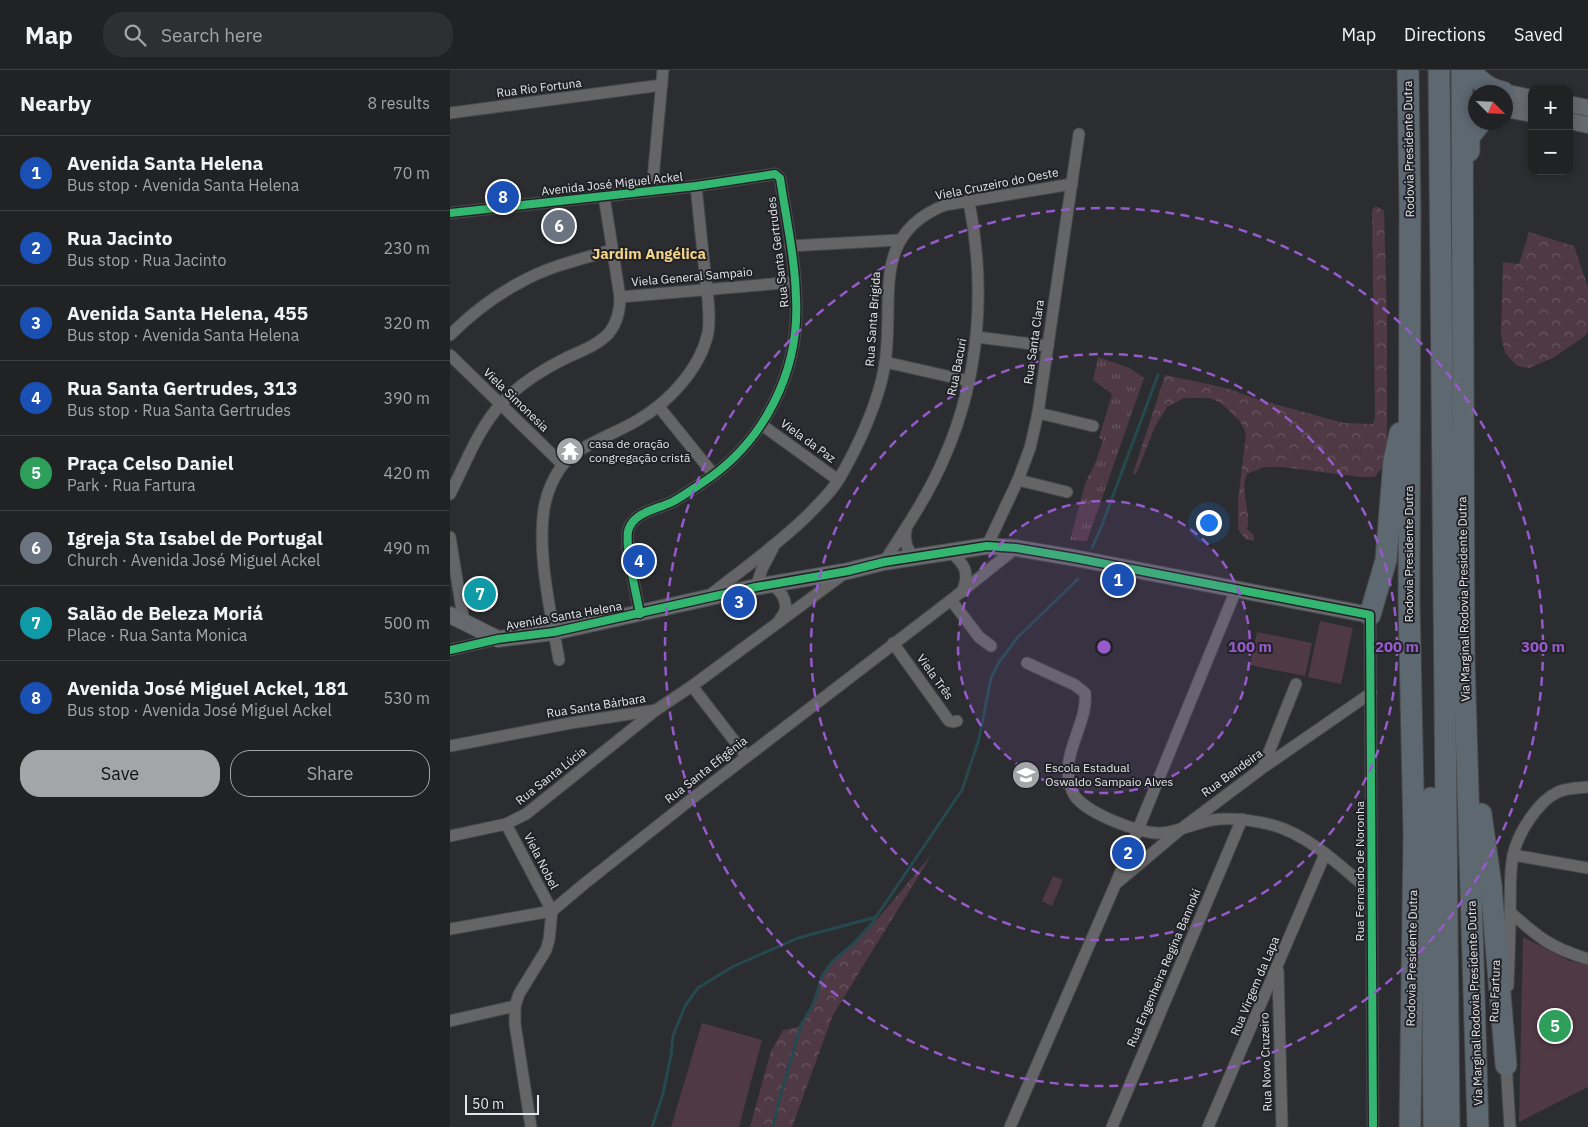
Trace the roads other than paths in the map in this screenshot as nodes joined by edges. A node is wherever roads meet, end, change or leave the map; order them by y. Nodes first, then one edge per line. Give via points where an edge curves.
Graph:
1 (663, 70) edge
2 (1408, 70) edge
3 (1426, 70) edge
4 (1439, 70) edge
5 (1462, 70) edge
6 (1471, 70) edge
7 (662, 85) junction
8 (1486, 85) edge
9 (1528, 98) edge
10 (1513, 99) edge
11 (1513, 103) edge
12 (1573, 105) edge
13 (1588, 108) edge
14 (1528, 112) edge
15 (450, 113) edge
16 (1573, 122) edge
17 (1588, 125) edge
18 (1474, 130) edge
19 (1079, 134) dead end
20 (775, 174) joint
21 (1072, 184) junction
22 (696, 186) junction
23 (652, 190) junction
24 (604, 196) junction
25 (969, 202) junction
26 (465, 211) junction
27 (450, 212) edge
28 (450, 221) edge
29 (1462, 236) junction
30 (899, 240) junction
31 (790, 246) junction
32 (612, 250) junction
33 (795, 282) junction
34 (707, 290) junction
35 (620, 297) junction
36 (450, 335) edge
37 (977, 337) junction
38 (1048, 346) junction
39 (450, 355) edge
40 (885, 362) junction
41 (969, 381) junction
42 (1409, 396) junction
43 (500, 404) junction
44 (659, 407) junction
45 (1038, 412) junction
46 (762, 425) junction
47 (1093, 426) dead end
48 (563, 465) junction
49 (714, 475) junction
50 (838, 480) junction
51 (1018, 480) junction
52 (1067, 492) dead end
53 (450, 494) edge
54 (907, 525) junction
55 (450, 537) edge
56 (774, 546) junction
57 (987, 546) junction
58 (1016, 548) junction
59 (949, 551) junction
60 (915, 557) junction
61 (884, 562) junction
62 (848, 571) junction
63 (764, 586) junction
64 (1236, 590) junction
65 (962, 592) junction
66 (706, 599) junction
67 (951, 600) junction
68 (640, 614) junction
69 (1370, 615) junction
70 (457, 619) edge
71 (779, 621) junction
72 (554, 632) junction
73 (498, 640) junction
74 (893, 643) junction
75 (990, 646) dead end
76 (450, 650) edge
77 (1464, 658) junction
78 (559, 660) dead end
79 (1027, 663) dead end
80 (1296, 684) dead end
81 (692, 686) junction
82 (1371, 693) junction
83 (656, 710) junction
84 (957, 721) dead end
85 (450, 746) edge
86 (746, 756) junction
87 (1263, 767) junction
88 (1588, 787) edge
89 (1242, 819) junction
90 (506, 824) junction
91 (1181, 829) junction
92 (1137, 830) junction
93 (450, 836) edge
94 (1325, 854) junction
95 (1513, 855) junction
96 (1588, 868) edge
97 (1116, 883) junction
98 (1447, 889) junction
99 (1372, 893) junction
100 (552, 911) junction
101 (1510, 912) junction
102 (450, 929) edge
103 (1588, 959) edge
104 (1278, 967) junction
105 (515, 1006) junction
106 (450, 1021) edge
107 (1506, 1065) junction
108 (531, 1127) edge
109 (1010, 1127) edge
110 (1112, 1127) edge
111 (1208, 1127) edge
112 (1282, 1127) edge
113 (1373, 1127) edge
114 (1410, 1127) edge
115 (1434, 1127) edge
116 (1449, 1127) edge
117 (1468, 1127) edge
118 (1478, 1127) edge
119 (1510, 1127) edge

1 - 7 street
2 - 42 highway, Rodovia Presidente Dutra
3 - 115 highway, Rodovia Presidente Dutra
4 - 98 highway
5 - 29 highway, Via Marginal Rodovia Presidente Dutra
6 - 8 highway
7 - 15 street, Rua Rio Fortuna
7 - 23 street
9 - 10 street
11 - 14 street
12 - 13 street
16 - 17 street
18 - 29 highway via 1469,137 1468,213
19 - 21 street, Rua Santa Clara
20 - 22 street, Avenida José Miguel Ackel
20 - 31 street, Rua Santa Gertrudes via 780,178
21 - 25 street, Viela Cruzeiro do Oeste
21 - 38 street, Rua Santa Clara
22 - 23 street, Avenida José Miguel Ackel
22 - 34 street
23 - 24 street, Avenida José Miguel Ackel
24 - 26 street, Avenida José Miguel Ackel
24 - 32 street
25 - 30 street, Viela Cruzeiro do Oeste via 932,210
25 - 37 street, Rua Bacuri via 979,274
26 - 27 street, Avenida José Miguel Ackel
26 - 28 street
29 - 77 highway, Via Marginal Rodovia Presidente Dutra
30 - 31 street
30 - 40 street, Rua Santa Brigida via 890,271
31 - 33 street, Rua Santa Gertrudes
32 - 35 street
32 - 36 street via 522,281
33 - 34 street, Viela General Sampaio
33 - 46 street, Rua Santa Gertrudes via 796,323 790,361
34 - 35 street, Viela General Sampaio
34 - 44 street via 708,327 702,350 676,390
35 - 43 street via 616,321 600,342 528,379
37 - 38 street
37 - 41 street, Rua Bacuri
38 - 45 street, Rua Santa Clara
39 - 43 street, Viela Simonesia
40 - 41 street
40 - 50 street, Rua Santa Brigida via 869,416
41 - 54 street, Rua Bacuri via 958,425 945,457
42 - 69 highway via 1394,460 1386,560
42 - 114 highway, Rodovia Presidente Dutra via 1414,835
43 - 48 street, Viela Simonesia
43 - 53 street via 472,449
44 - 48 street via 574,454
44 - 49 street
45 - 47 street
45 - 51 street, Rua Santa Clara
46 - 49 street, Rua Santa Gertrudes via 739,453
46 - 50 street, Viela da Paz
48 - 72 street via 544,508 542,535
49 - 68 street, Rua Santa Gertrudes via 672,502 632,522 627,544
50 - 56 street, Rua Santa Brigida
51 - 52 street
51 - 57 street, Rua Santa Clara
54 - 60 street via 906,543 910,554
54 - 61 street, Rua Bacuri
55 - 70 street
56 - 63 street, Rua Santa Brigida via 762,569
56 - 66 street, Rua Santa Brigida
57 - 58 street, Avenida Santa Helena
57 - 59 street, Avenida Santa Helena
58 - 64 street, Avenida Santa Helena
58 - 65 street, Rua Santa Efigênia
59 - 60 street, Avenida Santa Helena
59 - 65 street via 960,560 966,571
60 - 61 street, Avenida Santa Helena
61 - 62 street, Avenida Santa Helena
62 - 63 street, Avenida Santa Helena
62 - 71 street, Rua Santa Bárbara
63 - 66 street, Avenida Santa Helena
63 - 71 street via 781,592 786,606
64 - 69 street, Avenida Santa Helena
64 - 92 street
65 - 67 street, Rua Santa Efigênia
66 - 68 street, Avenida Santa Helena
67 - 74 street, Rua Santa Efigênia
67 - 75 street via 979,637
68 - 72 street, Avenida Santa Helena
69 - 82 street, Rua Fernando de Noronha
70 - 73 street
71 - 81 street, Rua Santa Bárbara
72 - 73 street, Avenida Santa Helena
72 - 78 street
73 - 76 street
74 - 84 street, Viela Três via 949,721
74 - 86 street, Rua Santa Efigênia
77 - 107 highway via 1474,689 1478,800 1491,885
77 - 118 highway, Via Marginal Rodovia Presidente Dutra
79 - 92 street via 1075,685 1085,693 1085,707 1069,759 1073,793 1094,811
80 - 87 street
81 - 83 street, Rua Santa Bárbara
81 - 86 street
82 - 87 street, Rua Bandeira
82 - 99 street, Rua Fernando de Noronha
83 - 85 street, Rua Santa Bárbara
83 - 90 street, Rua Santa Lúcia via 549,797
86 - 100 street, Rua Santa Efigênia
87 - 91 street, Rua Bandeira
88 - 95 street, Rua Fartura via 1557,792 1536,810 1526,823
89 - 91 street via 1212,820
89 - 94 street via 1274,825 1300,836
89 - 110 street, Rua Engenheira Regina Bannoki
90 - 93 street, Rua Santa Lúcia
90 - 100 street, Viela Nobel
91 - 92 street via 1161,833
91 - 97 street, Rua Bandeira
92 - 97 street
94 - 99 street
94 - 104 street, Rua Virgem da Lapa
95 - 96 street
95 - 101 street, Rua Fartura
97 - 109 street
98 - 116 highway
98 - 117 highway via 1456,904
99 - 113 street, Rua Fernando de Noronha
100 - 102 street
100 - 105 street via 546,950
101 - 103 street via 1540,938 1563,951
101 - 107 street, Rua Fartura
104 - 111 street, Rua Virgem da Lapa
104 - 112 street, Rua Novo Cruzeiro
105 - 106 street
105 - 108 street
107 - 119 street, Rua Fartura

